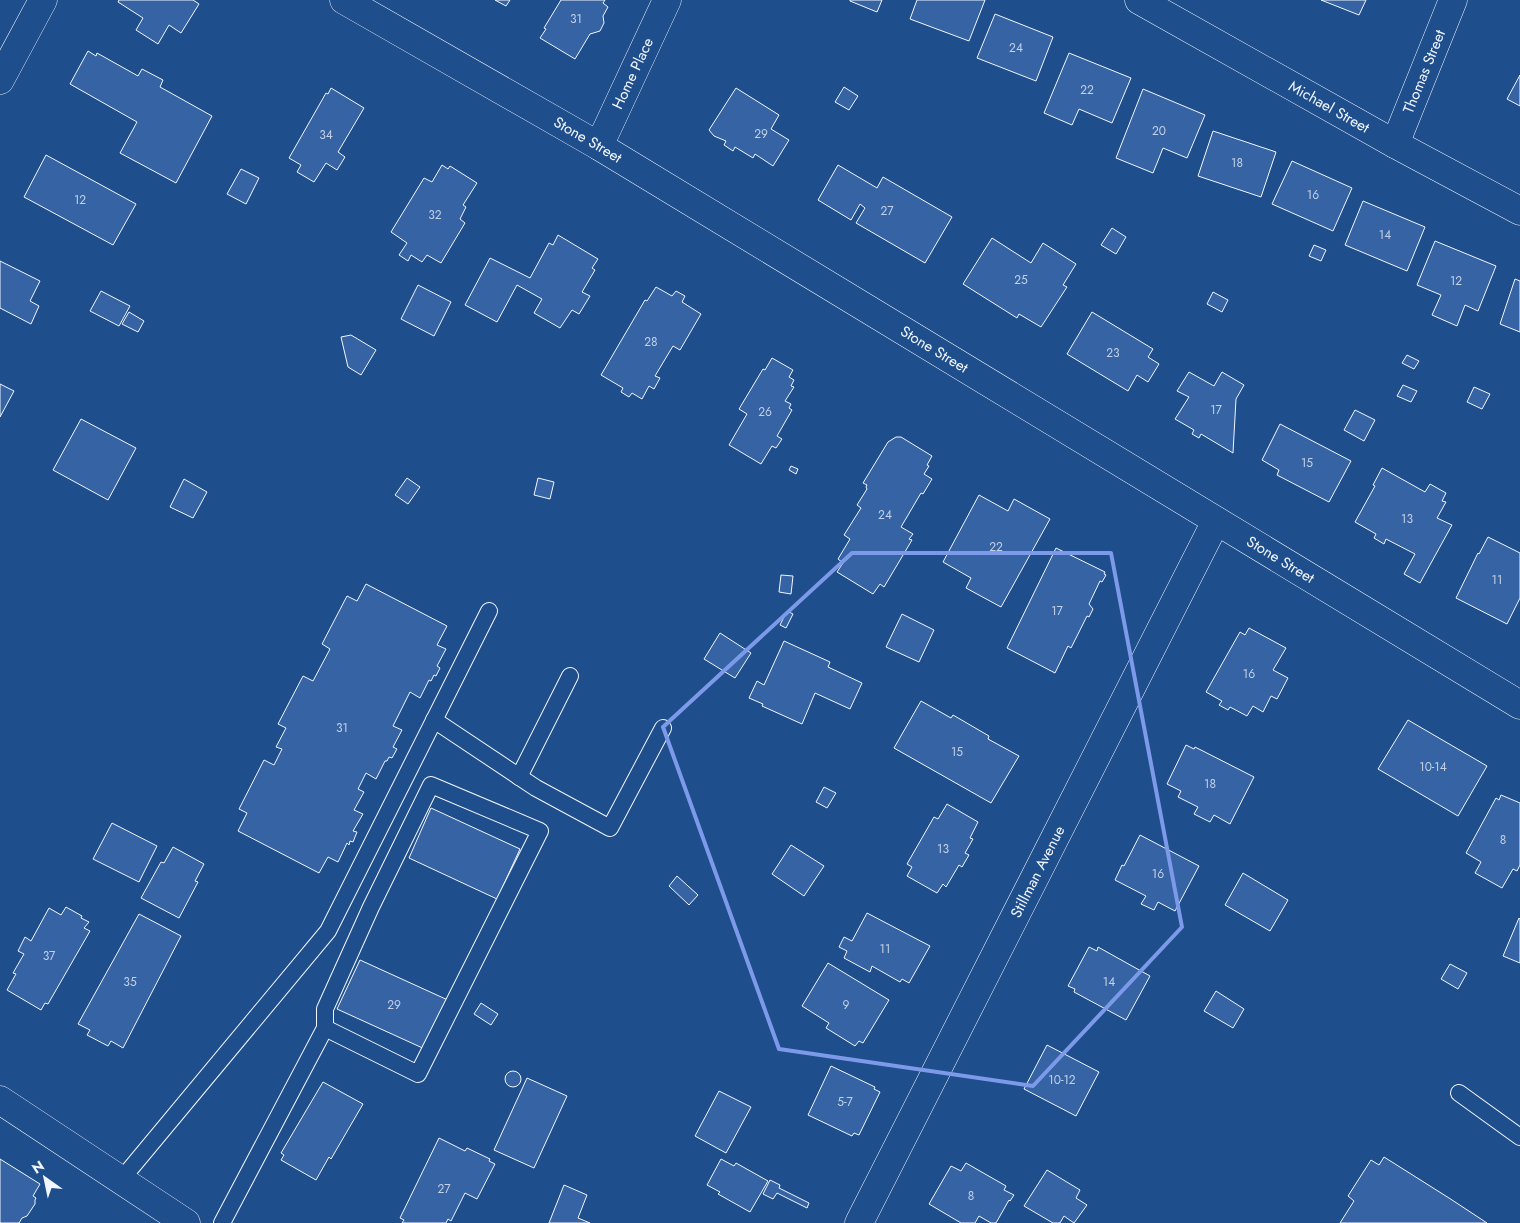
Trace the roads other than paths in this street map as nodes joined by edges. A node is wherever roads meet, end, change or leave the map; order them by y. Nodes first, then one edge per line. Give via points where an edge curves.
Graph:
1 (43, 0) edge
2 (344, 0) edge
3 (667, 0) edge
4 (1139, 0) edge
5 (1453, 0) edge
6 (0, 80) edge
7 (1395, 144) junction
8 (599, 146) junction
9 (1520, 211) edge
10 (1216, 521) junction
11 (489, 610) dead end
12 (570, 676) dead end
13 (1520, 705) edge
14 (434, 720) junction
15 (663, 728) dead end
16 (519, 777) junction
17 (324, 1028) junction
18 (1459, 1093) dead end
19 (0, 1100) edge
20 (1520, 1137) edge
21 (121, 1180) junction
22 (186, 1223) edge
23 (222, 1223) edge
24 (859, 1223) edge

1 - 6 street
2 - 8 street, Stone Street
3 - 8 street, Home Place
4 - 7 street, Michael Street
5 - 7 street, Thomas Street
7 - 9 street, Michael Street
8 - 10 street, Stone Street
10 - 13 street, Stone Street
10 - 24 street, Stillman Avenue
11 - 14 lane
12 - 16 lane
14 - 16 lane
14 - 21 lane via 328,930
15 - 16 lane via 610,828
17 - 17 lane via 418,1074 540,831 431,785 325,1009
17 - 23 lane
18 - 20 lane
19 - 21 street
21 - 22 street

